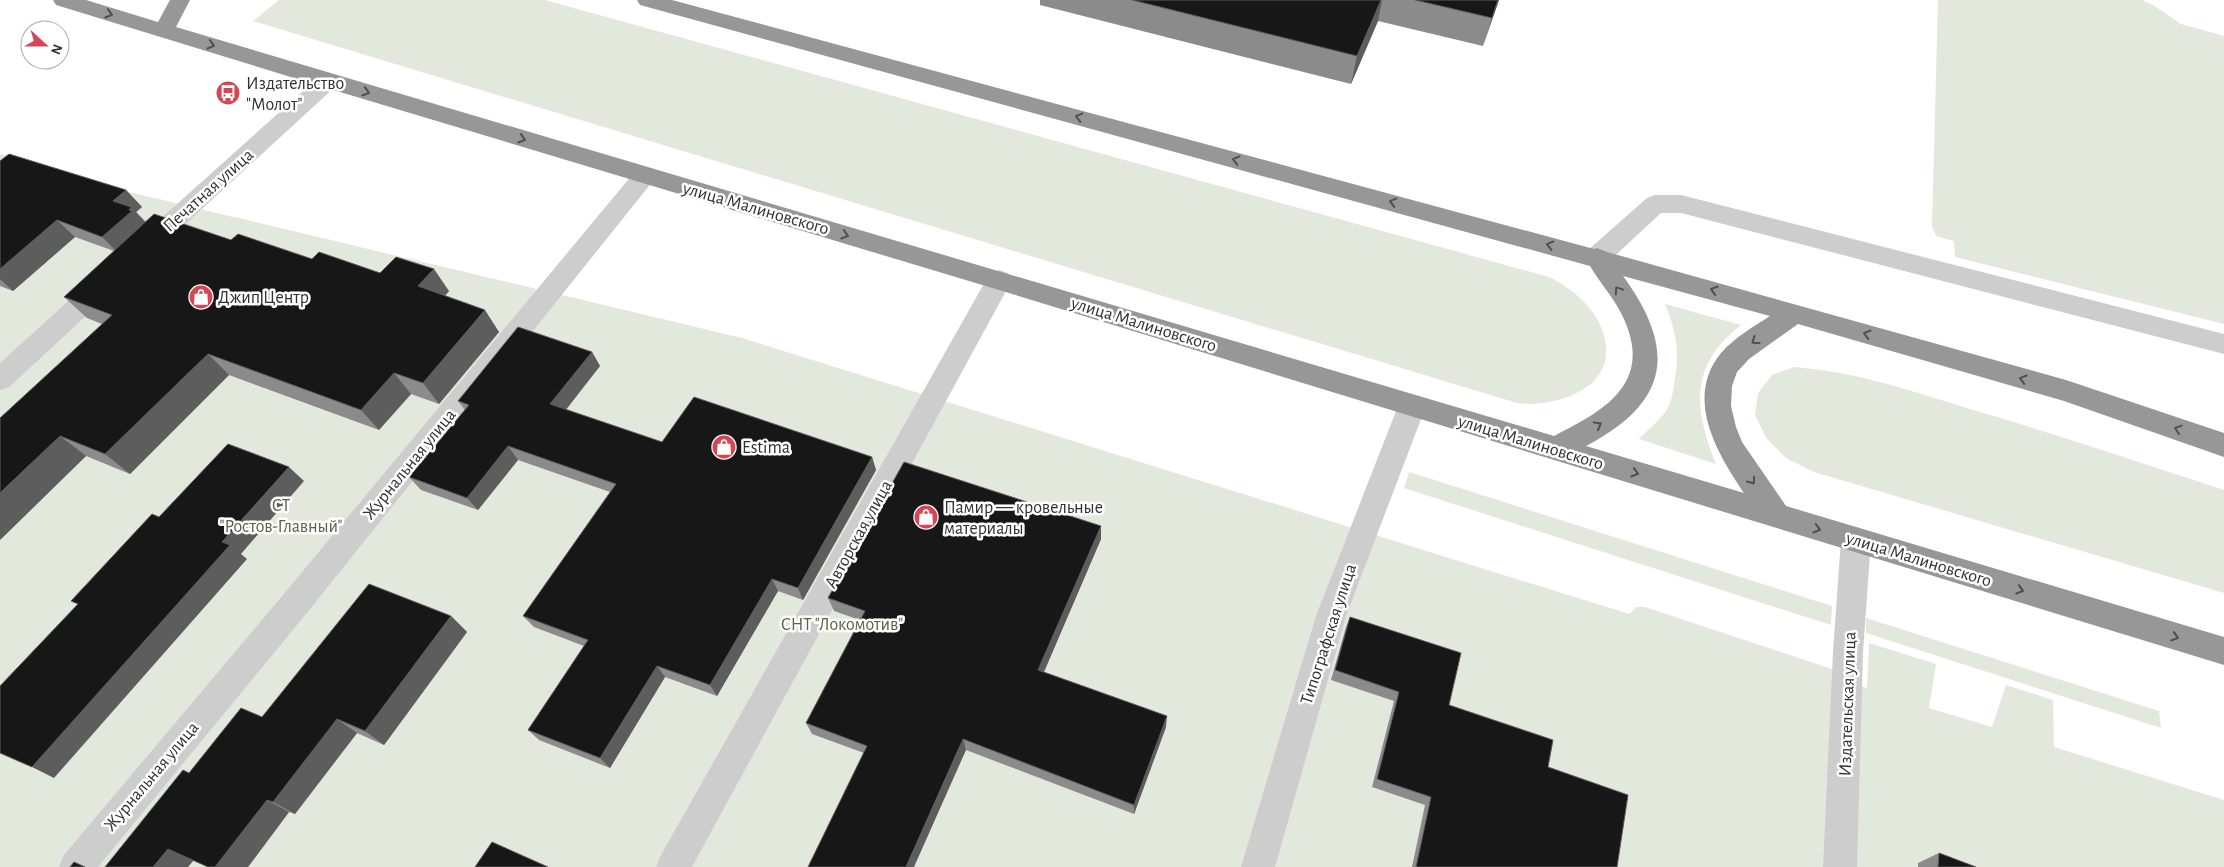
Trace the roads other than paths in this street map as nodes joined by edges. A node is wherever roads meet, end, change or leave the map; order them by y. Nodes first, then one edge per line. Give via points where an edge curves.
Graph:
1 (63, 0) edge
2 (180, 0) edge
3 (647, 0) edge
4 (164, 31) junction
5 (328, 81) junction
6 (645, 175) junction
7 (1597, 257) junction
8 (999, 280) junction
9 (1794, 312) junction
10 (2224, 344) edge
11 (0, 379) edge
12 (1412, 406) junction
13 (2224, 445) edge
14 (1555, 449) junction
15 (1778, 517) junction
16 (1856, 540) junction
17 (2224, 651) edge
18 (76, 867) edge
19 (673, 867) edge
20 (1258, 867) edge
21 (1840, 867) edge

1 -> 4 highway, улица Малиновского
2 - 4 highway
7 -> 3 highway
4 -> 5 highway, улица Малиновского
5 -> 6 highway, улица Малиновского
5 - 11 street, Печатная улица
6 -> 8 highway, улица Малиновского
6 - 18 street, Журнальная улица
9 -> 7 highway
7 - 10 street via 1655,204 1681,204
14 -> 7 highway via 1609,419 1632,399 1645,372 1645,344 1635,315
8 - 12 highway, улица Малиновского
8 - 19 street, Авторская улица
13 -> 9 highway via 2066,391
9 -> 15 highway via 1739,353 1726,367 1718,400 1724,435 1734,455
12 - 14 highway, улица Малиновского
12 - 20 street, Типографская улица via 1331,616
14 -> 15 highway, улица Малиновского
15 -> 16 highway, улица Малиновского
16 -> 17 highway, улица Малиновского
16 - 21 street, Издательская улица via 1848,652

